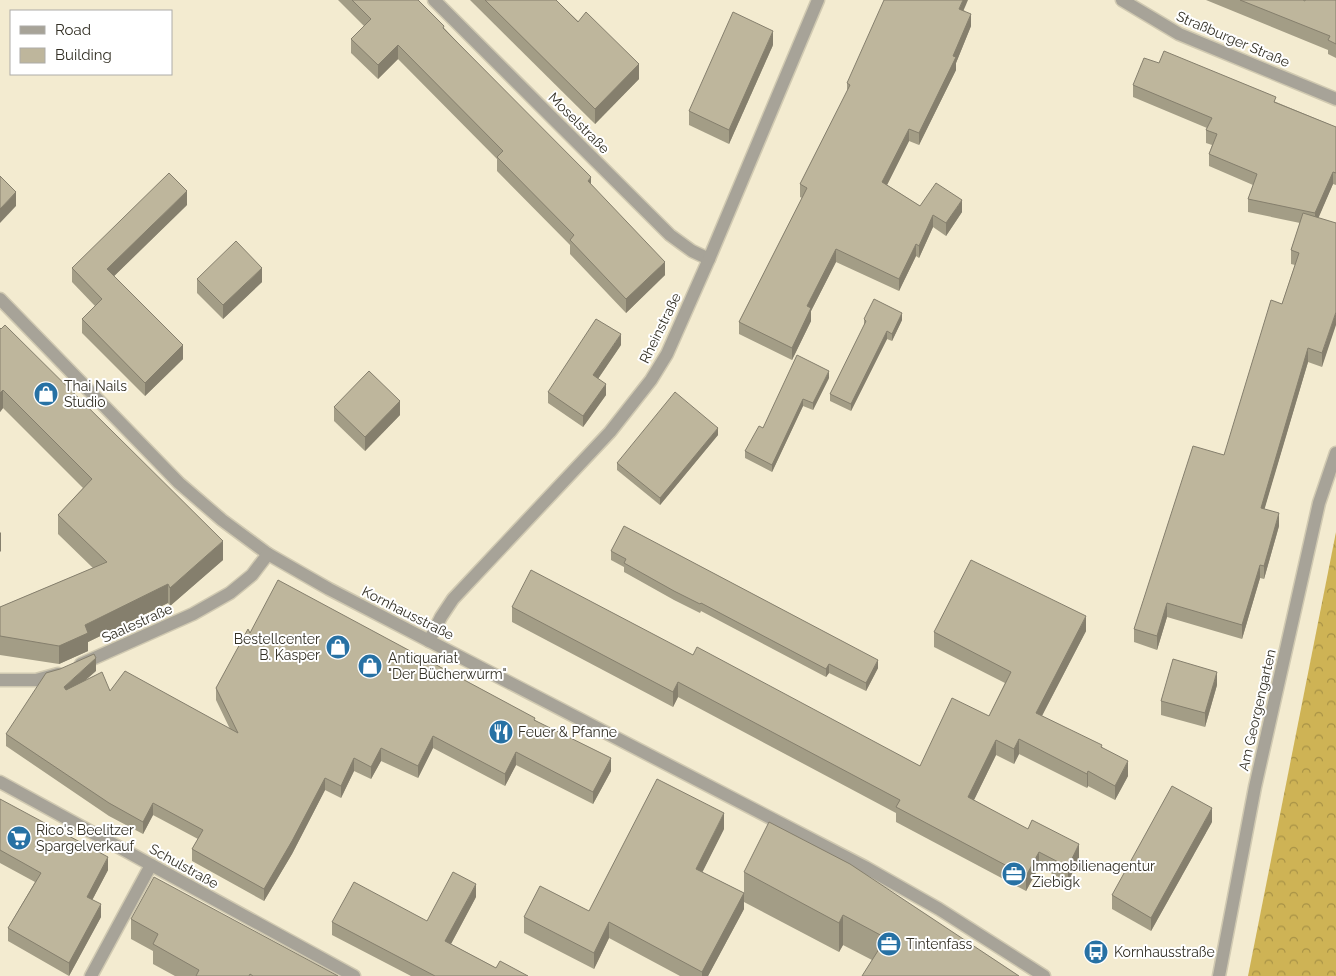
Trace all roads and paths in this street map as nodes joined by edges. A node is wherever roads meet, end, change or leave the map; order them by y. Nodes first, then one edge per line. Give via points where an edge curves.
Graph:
1 (434, 0) edge
2 (818, 0) edge
3 (1122, 0) edge
4 (1336, 99) edge
5 (709, 259) junction
6 (0, 299) edge
7 (1336, 453) edge
8 (268, 554) junction
9 (429, 641) junction
10 (0, 680) edge
11 (0, 782) edge
12 (151, 865) junction
13 (91, 976) edge
14 (354, 976) edge
15 (1044, 976) edge
16 (1219, 976) edge

1 - 5 street, Moselstraße via 670,235
2 - 5 street, Rheinstraße
3 - 4 street, Straßburger Straße via 1179,34
5 - 9 street, Rheinstraße via 667,354 651,380 610,432 453,599
6 - 8 street, Kornhausstraße via 179,483
7 - 16 street, Am Georgengarten via 1319,503 1256,787
8 - 9 street, Kornhausstraße
8 - 10 street, Saalestraße via 242,584 192,614 58,674 36,680
9 - 15 street, Kornhausstraße via 866,867 940,909
11 - 12 street, Schulstraße
12 - 13 street
12 - 14 street, Schulstraße

